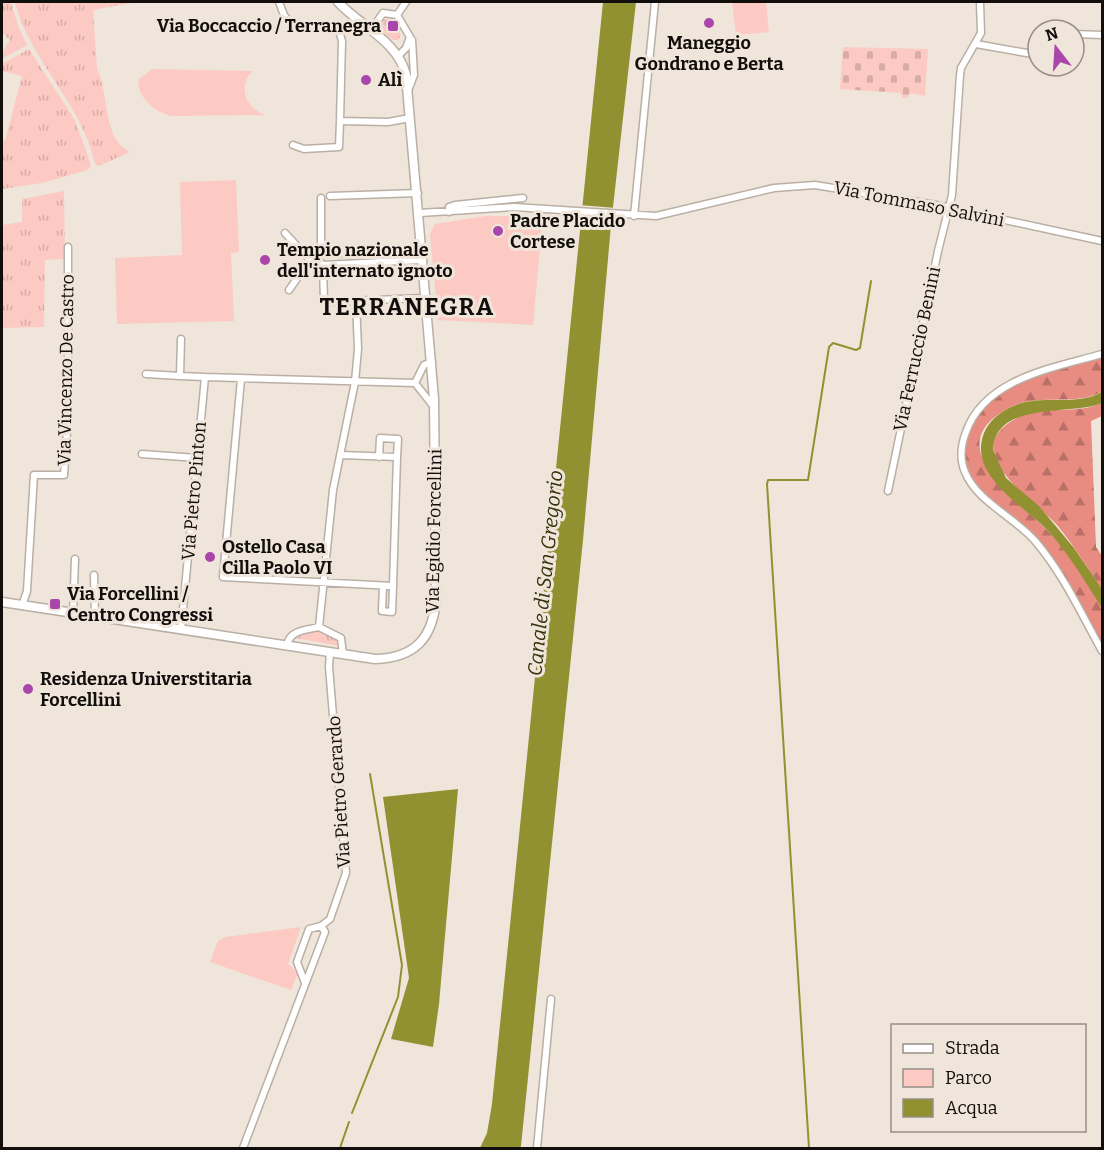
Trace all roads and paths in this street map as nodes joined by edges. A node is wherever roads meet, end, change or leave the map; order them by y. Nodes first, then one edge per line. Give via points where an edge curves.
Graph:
1 (279, 2) edge
2 (338, 2) edge
3 (406, 2) edge
4 (655, 2) edge
5 (980, 2) edge
6 (398, 15) junction
7 (371, 30) junction
8 (409, 33) junction
9 (1086, 34) edge
10 (1102, 35) edge
11 (976, 44) junction
12 (1026, 53) edge
13 (398, 56) junction
14 (408, 92) junction
15 (410, 118) junction
16 (340, 122) junction
17 (292, 145) dead end
18 (418, 193) junction
19 (330, 196) dead end
20 (321, 198) dead end
21 (523, 198) dead end
22 (950, 208) junction
23 (420, 213) junction
24 (449, 213) junction
25 (631, 215) junction
26 (285, 233) dead end
27 (1102, 241) edge
28 (68, 247) dead end
29 (420, 250) junction
30 (316, 258) junction
31 (421, 260) junction
32 (323, 265) junction
33 (289, 290) dead end
34 (424, 298) junction
35 (356, 303) junction
36 (182, 339) dead end
37 (1102, 354) edge
38 (432, 362) junction
39 (146, 374) dead end
40 (180, 376) junction
41 (205, 377) junction
42 (241, 379) junction
43 (355, 382) junction
44 (415, 383) junction
45 (435, 409) junction
46 (142, 454) dead end
47 (340, 455) junction
48 (379, 457) junction
49 (398, 457) junction
50 (197, 458) junction
51 (888, 491) dead end
52 (75, 559) dead end
53 (94, 575) dead end
54 (324, 584) junction
55 (383, 586) junction
56 (393, 586) junction
57 (2, 602) edge
58 (22, 606) junction
59 (73, 614) junction
60 (95, 617) junction
61 (319, 627) junction
62 (181, 630) junction
63 (287, 645) junction
64 (1102, 651) edge
65 (330, 652) junction
66 (343, 654) junction
67 (321, 926) junction
68 (306, 973) junction
69 (551, 999) dead end
70 (243, 1149) edge
71 (537, 1149) edge

1 - 16 street via 291,24 333,27 339,31
2 - 7 street
3 - 6 street
4 - 25 street
5 - 11 street via 981,33
6 - 7 street via 383,13
6 - 8 street
7 - 13 street
8 - 13 street via 410,42
8 - 14 street via 414,75
9 - 10 street
11 - 12 street
11 - 22 street, Via Ferruccio Benini via 961,68
13 - 14 street, Via Egidio Forcellini via 405,69
14 - 15 street, Via Egidio Forcellini
15 - 16 street
15 - 18 street, Via Egidio Forcellini
16 - 17 street via 339,147 304,149
18 - 19 street
18 - 23 street, Via Egidio Forcellini
20 - 30 street
21 - 24 street via 455,205 449,207
22 - 25 street, Via Tommaso Salvini via 842,188 797,185 674,214
22 - 27 street, Via Tommaso Salvini
22 - 51 street, Via Ferruccio Benini
23 - 24 street
23 - 29 street, Via Egidio Forcellini
24 - 25 street, Via Tommaso Salvini via 514,207
26 - 30 street
28 - 58 street, Via Vincenzo De Castro via 64,475 34,475 27,591
29 - 30 street
29 - 31 street, Via Egidio Forcellini
30 - 32 street
30 - 33 street
31 - 32 street
31 - 34 street, Via Egidio Forcellini
32 - 35 street via 324,302
34 - 35 street
34 - 38 street, Via Egidio Forcellini
35 - 43 street
36 - 40 street
37 - 64 street via 1021,378 997,392 971,417 960,447 964,471 974,486 1036,542
38 - 44 street via 424,365
38 - 45 street, Via Egidio Forcellini
39 - 40 street
40 - 41 street
41 - 42 street
41 - 50 street, Via Pietro Pinton
42 - 43 street
42 - 54 street via 223,577
43 - 44 street
43 - 47 street
44 - 45 street
45 - 66 street, Via Egidio Forcellini via 436,599 432,626 418,645 404,654 375,659
46 - 50 street
47 - 48 street
47 - 54 street
48 - 49 street
48 - 49 street via 380,438 398,439
49 - 56 street
50 - 62 street, Via Pietro Pinton
52 - 59 street
53 - 60 street
54 - 55 street
54 - 61 street
55 - 56 street
55 - 56 street via 382,611 392,612
57 - 58 street, Via Egidio Forcellini
58 - 59 street, Via Egidio Forcellini
59 - 60 street, Via Egidio Forcellini
60 - 62 street, Via Egidio Forcellini
61 - 63 street via 294,633
61 - 66 street via 341,638
62 - 63 street, Via Egidio Forcellini
63 - 65 street, Via Egidio Forcellini
65 - 66 street, Via Egidio Forcellini
65 - 67 street, Via Pietro Gerardo via 346,873 333,911
67 - 68 street via 325,933
67 - 68 street, Via Pietro Gerardo via 309,929 296,965
68 - 70 street, Via Pietro Gerardo
69 - 71 street

